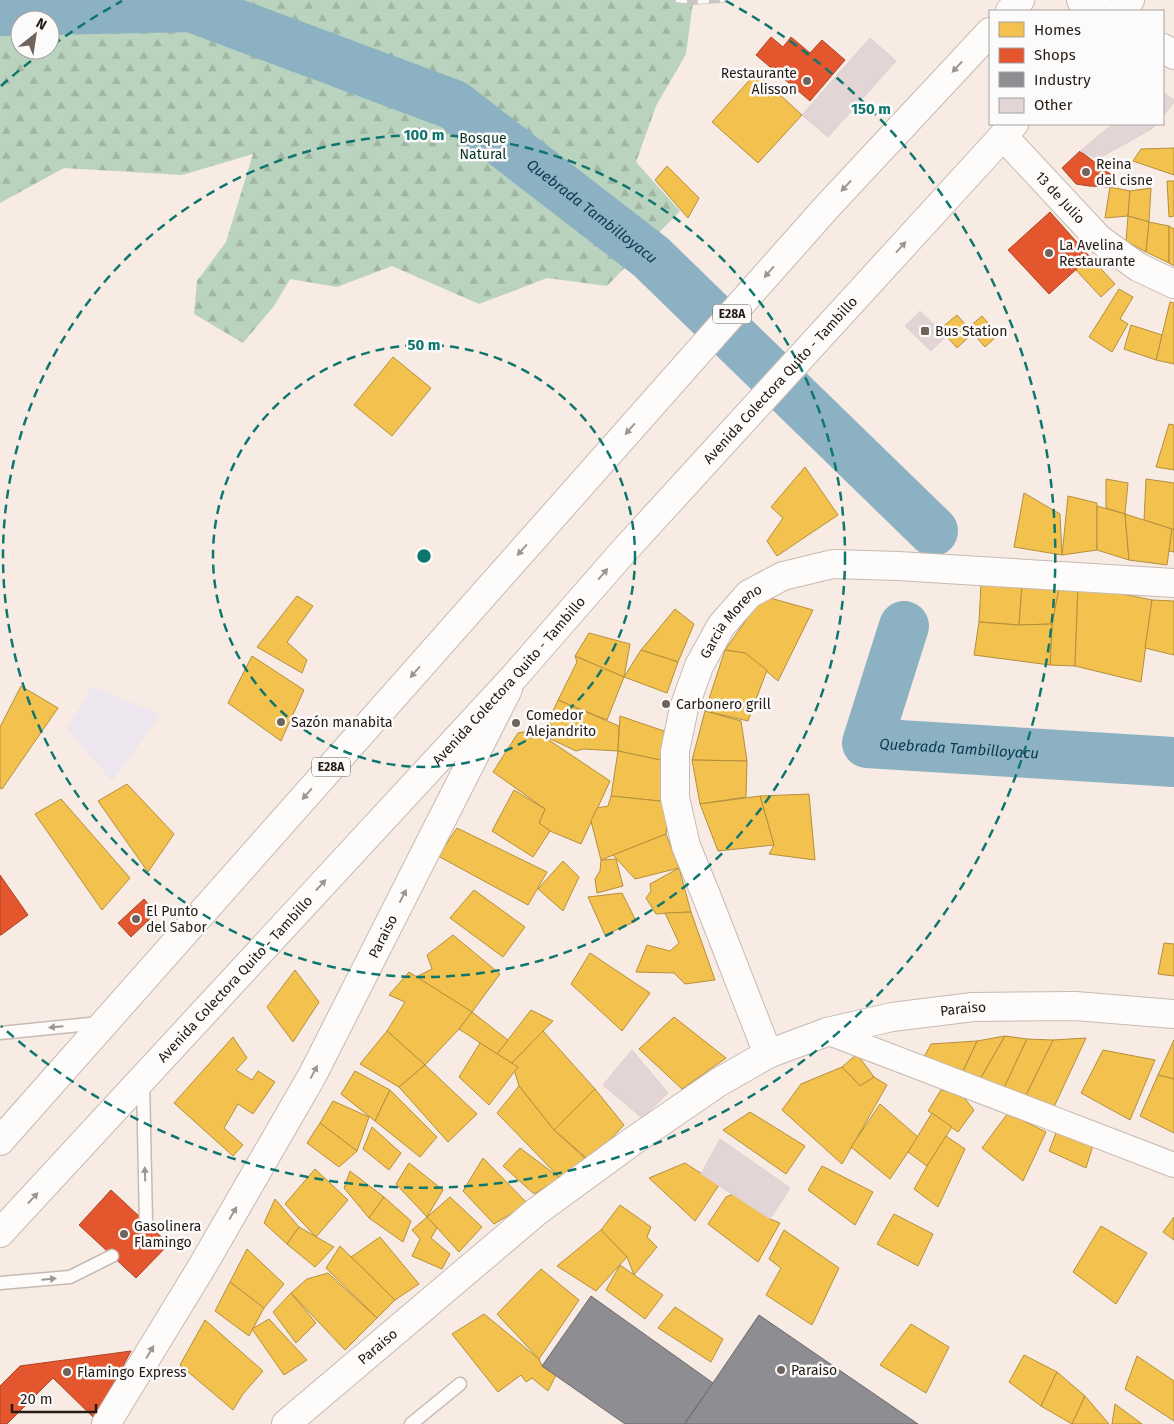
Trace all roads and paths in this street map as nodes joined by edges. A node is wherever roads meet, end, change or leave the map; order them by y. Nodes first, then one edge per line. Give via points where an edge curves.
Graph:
1 (1020, 0) edge
2 (1081, 0) edge
3 (1130, 0) edge
4 (1011, 10) edge
5 (1099, 10) edge
6 (1121, 10) edge
7 (989, 33) edge
8 (1008, 130) edge
9 (1174, 284) edge
10 (1174, 583) edge
11 (514, 677) junction
12 (1174, 1014) edge
13 (105, 1023) junction
14 (827, 1032) junction
15 (0, 1033) edge
16 (768, 1054) junction
17 (142, 1079) junction
18 (0, 1141) edge
19 (1174, 1164) edge
20 (146, 1223) dead end
21 (0, 1234) edge
22 (112, 1256) dead end
23 (0, 1283) edge
24 (460, 1384) dead end
25 (106, 1424) edge
26 (286, 1424) edge
27 (411, 1424) edge

1 - 4 main road
2 - 5 main road
3 - 6 main road
7 -> 13 main road, E28A via 801,235
8 - 9 main road, 13 de Julio via 1098,239 1138,267
11 -> 8 main road, Avenida Colectora Quito - Tambillo via 622,553
10 - 16 main road, Garcia Moreno via 833,564 783,576 749,594 721,626 699,666 684,708 675,751 675,798 686,846
17 -> 11 main road, Avenida Colectora Quito - Tambillo
25 -> 11 main road, Paraiso via 312,1076
12 - 14 main road, Paraiso via 1075,1006 973,1007 892,1017
13 -> 15 lane
13 - 18 main road, E28A
14 - 16 main road, Paraiso
14 - 19 street
16 - 26 main road, Paraiso via 719,1082 536,1212
20 -> 17 lane
21 -> 17 main road, Avenida Colectora Quito - Tambillo
23 -> 22 lane via 70,1277
24 - 27 lane

